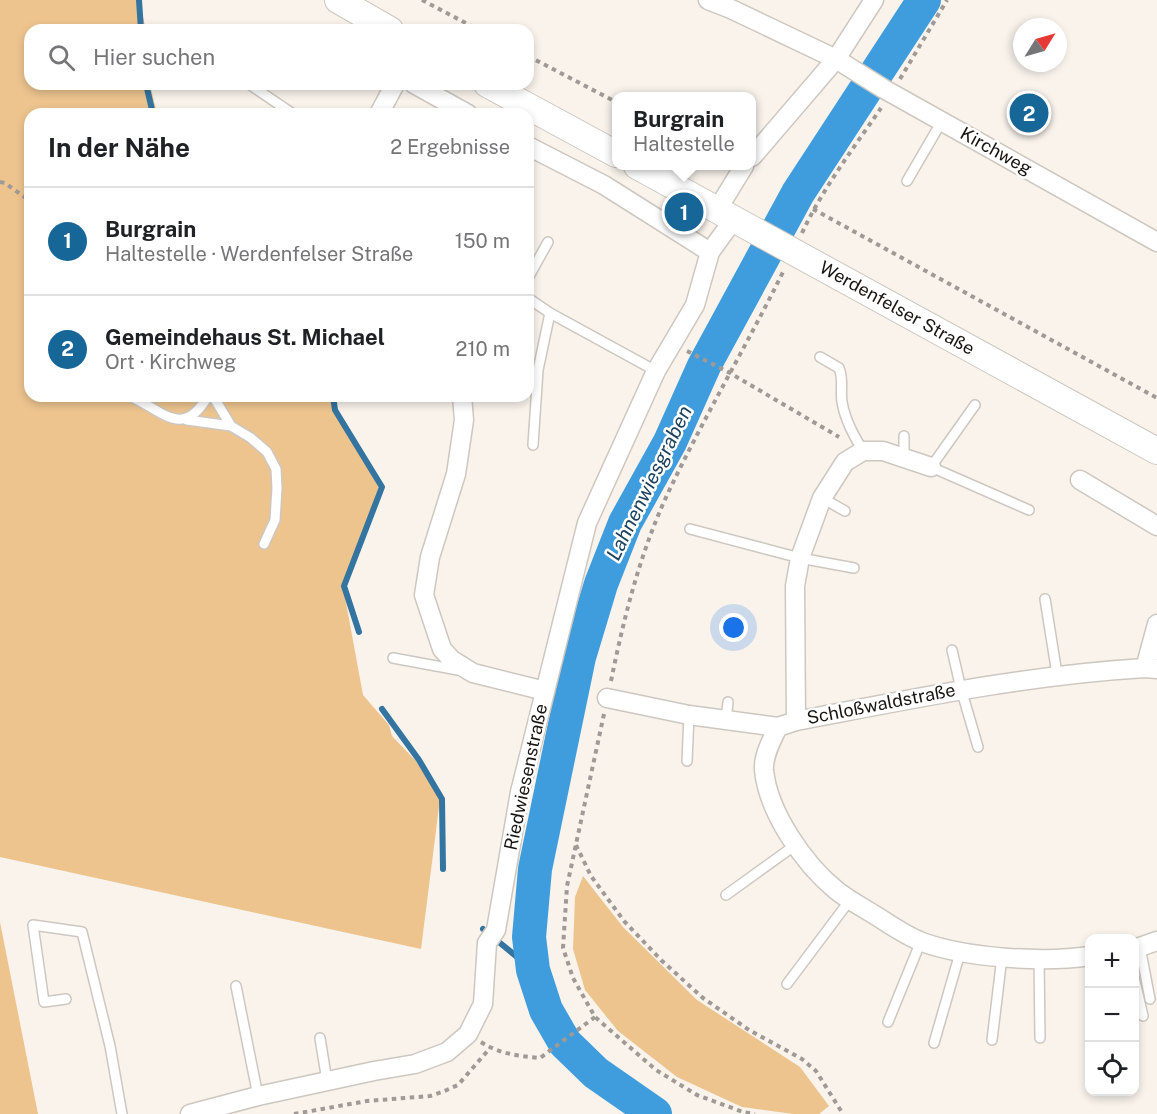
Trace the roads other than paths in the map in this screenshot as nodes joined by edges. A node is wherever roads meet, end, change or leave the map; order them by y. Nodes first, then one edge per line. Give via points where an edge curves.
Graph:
1 (338, 0) edge
2 (708, 0) edge
3 (874, 0) edge
4 (380, 24) edge
5 (836, 59) junction
6 (258, 90) edge
7 (392, 90) edge
8 (425, 90) edge
9 (498, 90) edge
10 (284, 108) edge
11 (383, 108) edge
12 (457, 108) edge
13 (531, 108) edge
14 (534, 110) edge
15 (942, 121) junction
16 (534, 149) edge
17 (612, 152) edge
18 (756, 152) edge
19 (646, 170) edge
20 (742, 170) edge
21 (907, 181) dead end
22 (725, 214) junction
23 (548, 242) dead end
24 (1157, 242) edge
25 (710, 252) junction
26 (534, 267) edge
27 (534, 302) edge
28 (550, 312) junction
29 (820, 357) dead end
30 (656, 371) junction
31 (140, 402) edge
32 (205, 402) edge
33 (217, 402) edge
34 (462, 402) edge
35 (975, 405) dead end
36 (187, 420) junction
37 (231, 426) junction
38 (904, 436) dead end
39 (533, 445) dead end
40 (863, 451) junction
41 (1157, 451) edge
42 (904, 457) junction
43 (931, 467) junction
44 (1080, 480) dead end
45 (822, 498) junction
46 (1029, 510) dead end
47 (844, 511) dead end
48 (1157, 526) edge
49 (690, 529) dead end
50 (264, 544) dead end
51 (800, 558) junction
52 (854, 568) dead end
53 (1045, 599) dead end
54 (1157, 624) edge
55 (952, 650) dead end
56 (393, 658) dead end
57 (1151, 668) edge
58 (473, 673) junction
59 (1057, 674) junction
60 (961, 689) junction
61 (544, 691) junction
62 (607, 698) road end
63 (689, 715) junction
64 (796, 721) junction
65 (778, 727) junction
66 (978, 747) dead end
67 (687, 761) dead end
68 (794, 846) junction
69 (726, 895) dead end
70 (850, 900) junction
71 (921, 941) junction
72 (1144, 946) edge
73 (960, 953) junction
74 (1085, 956) edge
75 (1002, 957) junction
76 (1039, 958) junction
77 (787, 984) dead end
78 (236, 986) dead end
79 (1137, 988) edge
80 (66, 999) dead end
81 (1150, 999) dead end
82 (1143, 1016) dead end
83 (888, 1022) dead end
84 (320, 1038) dead end
85 (1040, 1038) dead end
86 (992, 1040) dead end
87 (934, 1043) dead end
88 (327, 1081) junction
89 (258, 1096) junction
90 (122, 1114) edge
91 (190, 1114) edge

1 - 4 street
2 - 5 street, Kirchweg
3 - 5 street
5 - 15 street, Kirchweg
5 - 18 street
6 - 10 lane
7 - 11 street
8 - 12 street
9 - 13 street
14 - 17 street
15 - 21 lane
15 - 24 street, Kirchweg
16 - 25 street via 604,185
19 - 22 street, Werdenfelser Straße
20 - 22 street, Riedwiesenstraße
22 - 25 street, Riedwiesenstraße
22 - 41 street, Werdenfelser Straße
23 - 26 lane
25 - 30 street, Riedwiesenstraße via 695,305
27 - 28 lane
28 - 30 lane
28 - 39 lane via 538,370
29 - 40 lane via 839,368 843,376 842,401 847,420
30 - 61 street, Riedwiesenstraße via 587,523
31 - 36 lane via 173,419
32 - 36 lane
33 - 37 lane
34 - 58 street via 464,420 456,474 430,557 424,595 442,649
35 - 43 lane
36 - 37 lane
37 - 50 lane via 267,452 276,470 275,520
38 - 42 lane
40 - 42 street
40 - 45 street via 845,462
42 - 43 street
43 - 46 lane
44 - 48 street
45 - 47 lane
45 - 51 street
49 - 51 lane
51 - 52 lane
51 - 64 street via 795,586
53 - 59 lane
54 - 57 street
55 - 60 lane
56 - 58 lane
57 - 59 street, Schloßwaldstraße
58 - 61 street
59 - 60 street, Schloßwaldstraße
60 - 64 street, Schloßwaldstraße
60 - 66 lane
61 - 88 street, Riedwiesenstraße via 520,792 483,1004 468,1034 447,1052 415,1064
62 - 63 street, Schloßwaldstraße
63 - 65 street, Schloßwaldstraße via 727,711
63 - 67 lane
64 - 65 street, Schloßwaldstraße
65 - 68 street via 764,769 773,804
68 - 69 lane
68 - 70 street
70 - 71 street
70 - 77 lane
71 - 73 street
71 - 83 lane
72 - 81 lane
73 - 75 street
73 - 87 lane
74 - 76 street
75 - 76 street
75 - 86 lane
76 - 85 lane
78 - 89 lane
79 - 82 lane
80 - 90 lane via 44,1002 33,925 82,932
84 - 88 lane
88 - 89 street, Riedwiesenstraße
89 - 91 street, Riedwiesenstraße

